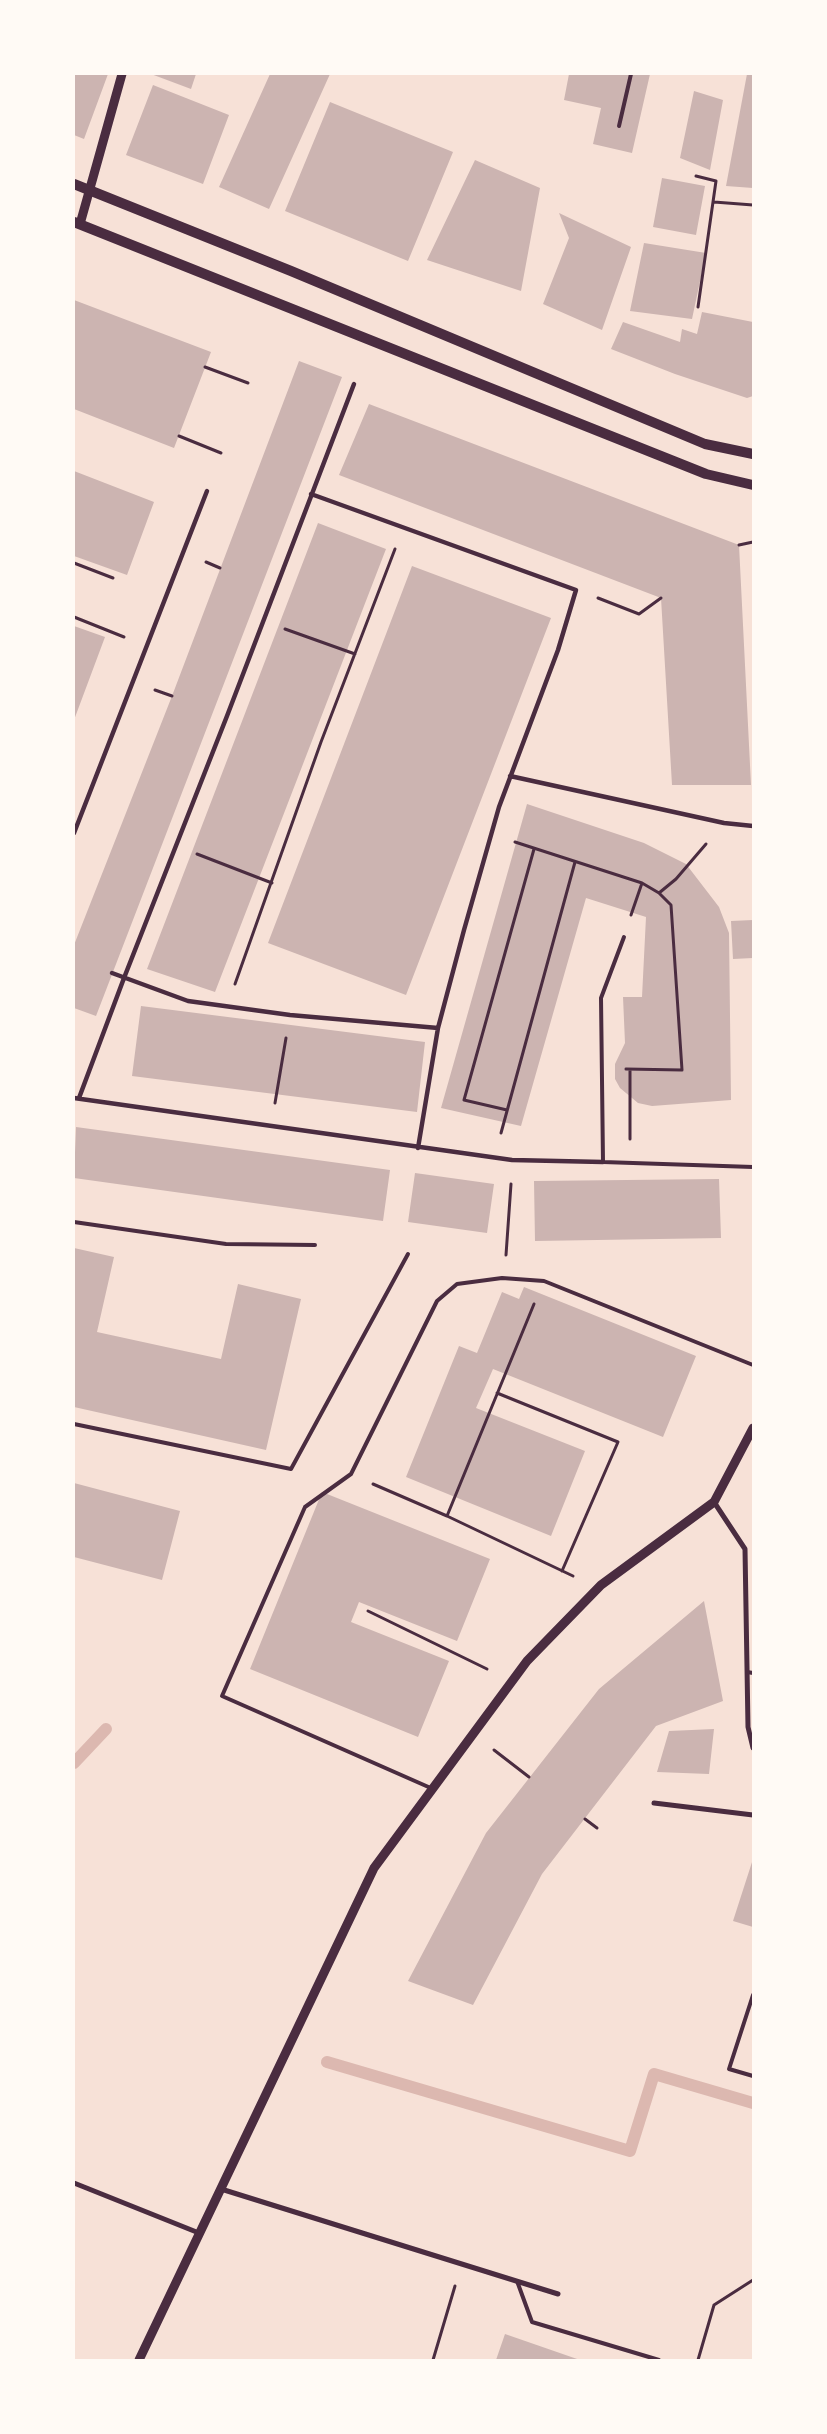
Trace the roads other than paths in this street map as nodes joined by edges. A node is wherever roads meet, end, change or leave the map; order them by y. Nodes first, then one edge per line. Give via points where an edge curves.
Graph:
1 (122, 74) edge
2 (631, 74) edge
3 (619, 126) dead end
4 (74, 184) edge
5 (89, 190) junction
6 (77, 223) edge
7 (354, 384) dead end
8 (753, 454) edge
9 (753, 485) edge
10 (207, 492) dead end
11 (311, 494) junction
12 (510, 776) junction
13 (753, 826) edge
14 (74, 833) edge
15 (624, 937) road end
16 (112, 973) dead end
17 (124, 978) junction
18 (438, 1028) junction
19 (76, 1098) edge
20 (418, 1148) junction
21 (602, 1162) junction
22 (753, 1167) edge
23 (74, 1222) edge
24 (315, 1245) dead end
25 (408, 1254) dead end
26 (753, 1365) edge
27 (74, 1424) edge
28 (753, 1428) edge
29 (714, 1502) junction
30 (750, 1672) edge
31 (753, 1748) edge
32 (433, 1789) junction
33 (654, 1803) dead end
34 (753, 1815) edge
35 (753, 1995) edge
36 (753, 2076) edge
37 (74, 2183) edge
38 (221, 2189) junction
39 (200, 2233) junction
40 (517, 2281) junction
41 (558, 2294) dead end
42 (139, 2360) edge
43 (659, 2360) edge

1 - 5 street
2 - 3 lane
4 - 5 main road
5 - 6 street
5 - 8 main road via 705,444
6 - 9 main road via 706,474
7 - 11 street
10 - 14 street
11 - 12 street via 576,590 558,650
11 - 17 street
12 - 13 street via 724,823
12 - 18 street
15 - 21 lane via 601,998
16 - 17 street
17 - 18 street via 188,1001 290,1015
17 - 19 street
18 - 20 street
19 - 20 street
20 - 21 street via 512,1160
21 - 22 lane
23 - 24 lane via 226,1244
25 - 27 lane via 291,1469
26 - 32 lane via 544,1281 502,1278 456,1284 437,1301 352,1474 304,1506 222,1696
28 - 29 street
29 - 30 street via 745,1549
29 - 32 street via 597,1589 527,1661
30 - 31 street via 748,1727
32 - 38 street via 374,1868
33 - 34 street
35 - 36 lane via 729,2069
37 - 39 street
38 - 39 street
38 - 40 street
39 - 42 street
40 - 41 street
40 - 43 lane via 532,2322

